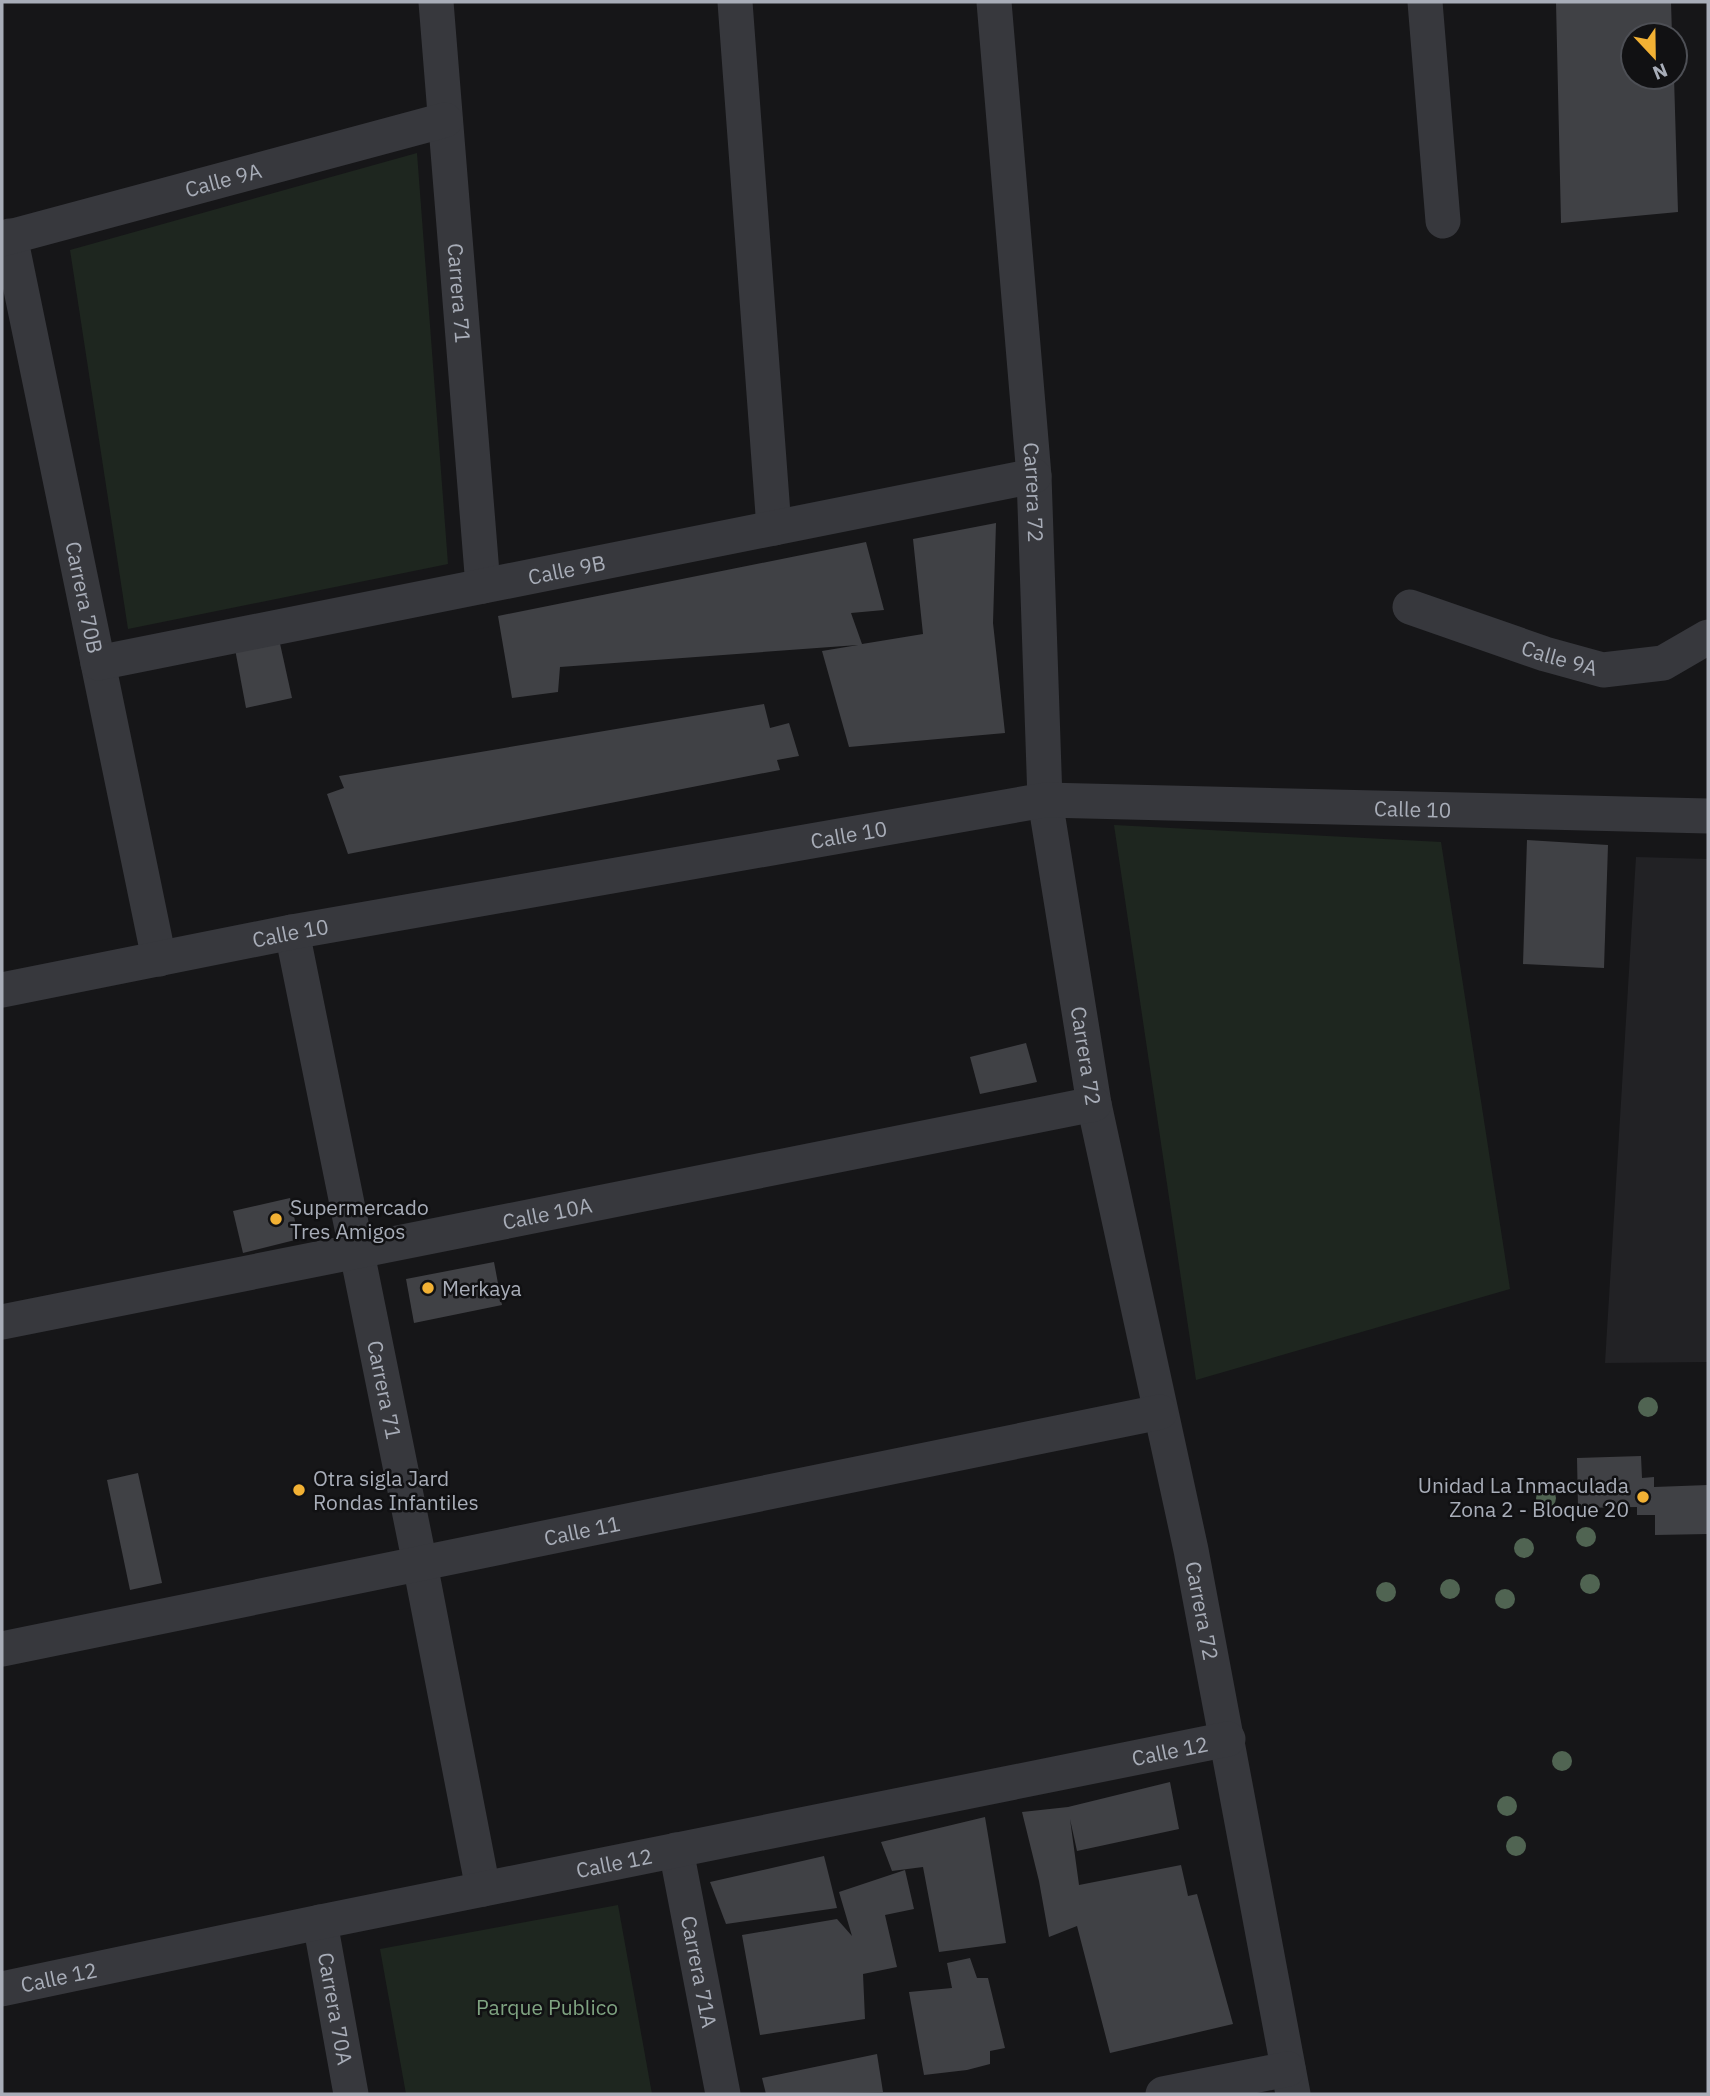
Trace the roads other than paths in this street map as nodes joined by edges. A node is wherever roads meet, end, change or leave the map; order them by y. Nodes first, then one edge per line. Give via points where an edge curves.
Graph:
1 (436, 2) edge
2 (735, 2) edge
3 (994, 2) edge
4 (1425, 2) edge
5 (445, 120) junction
6 (1443, 220) dead end
7 (6, 238) edge
8 (1034, 476) junction
9 (774, 528) junction
10 (483, 586) junction
11 (1410, 607) dead end
12 (1708, 637) edge
13 (98, 663) junction
14 (1045, 800) junction
15 (1708, 816) edge
16 (292, 932) junction
17 (159, 958) junction
18 (2, 990) edge
19 (1094, 1104) junction
20 (357, 1252) junction
21 (2, 1322) edge
22 (1160, 1412) junction
23 (420, 1564) junction
24 (2, 1649) edge
25 (1228, 1739) junction
26 (676, 1850) junction
27 (483, 1889) junction
28 (320, 1922) junction
29 (2, 1989) edge
30 (1290, 2082) edge
31 (351, 2094) edge
32 (723, 2094) edge
33 (1163, 2094) edge

1 - 5 street, Carrera 71
2 - 9 street
3 - 8 street, Carrera 72
4 - 6 street
5 - 7 street, Calle 9A
5 - 10 street, Carrera 71
7 - 13 street, Carrera 70B
8 - 9 street, Calle 9B
8 - 14 street, Carrera 72
9 - 10 street, Calle 9B
10 - 13 street, Calle 9B
11 - 12 street, Calle 9A via 1603,670 1663,663
13 - 17 street, Carrera 70B
14 - 15 street, Calle 10
14 - 16 street, Calle 10
14 - 19 street, Carrera 72
16 - 17 street, Calle 10
16 - 20 street, Carrera 71
17 - 18 street, Calle 10
19 - 20 street, Calle 10A
19 - 22 street, Carrera 72
20 - 21 street, Calle 10A
20 - 23 street, Carrera 71
22 - 23 street, Calle 11
22 - 25 street, Carrera 72
23 - 24 street, Calle 11
23 - 27 street, Carrera 71
25 - 26 street, Calle 12
25 - 30 street, Carrera 72
26 - 27 street, Calle 12
26 - 32 street, Carrera 71A
27 - 28 street, Calle 12
28 - 29 street, Calle 12
28 - 31 street, Carrera 70A
30 - 33 street

